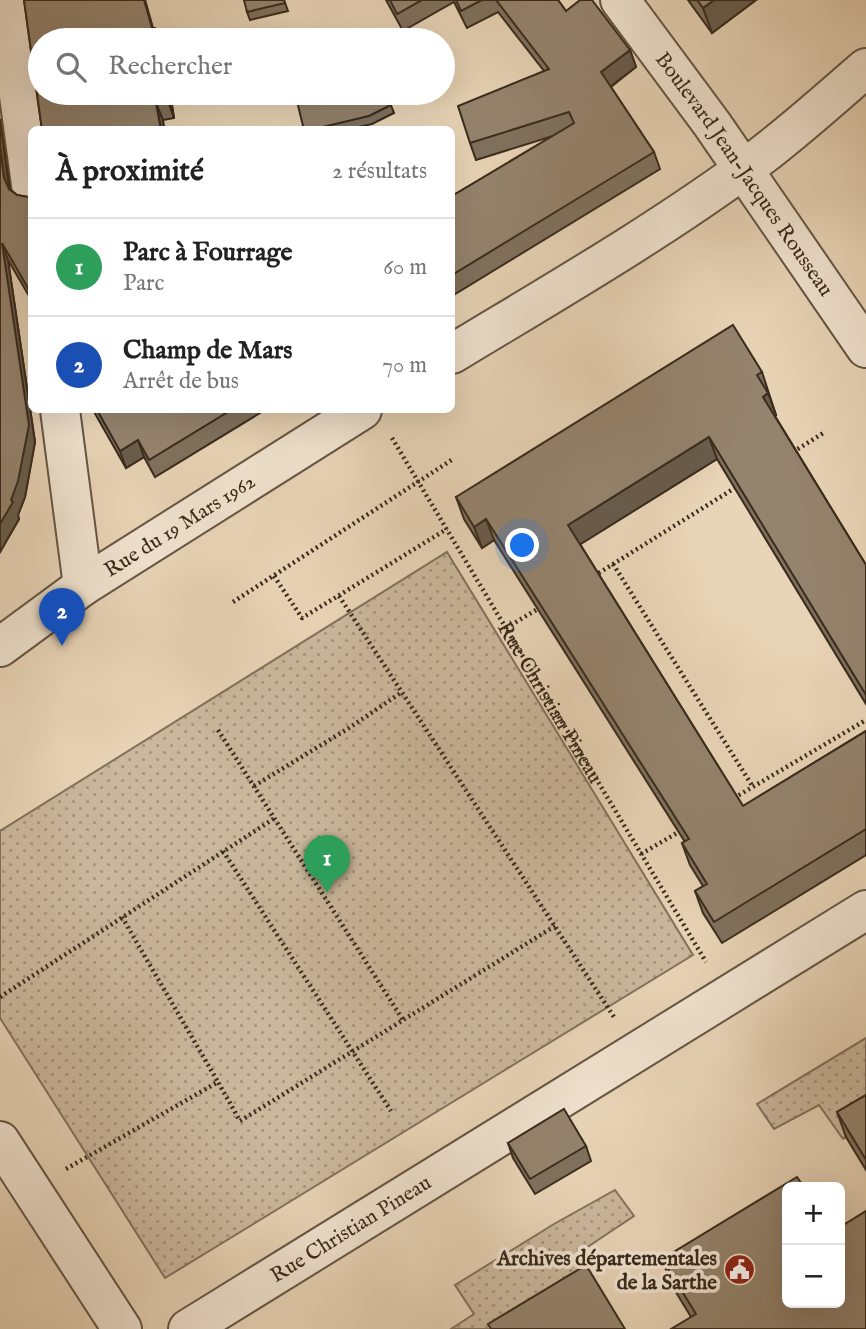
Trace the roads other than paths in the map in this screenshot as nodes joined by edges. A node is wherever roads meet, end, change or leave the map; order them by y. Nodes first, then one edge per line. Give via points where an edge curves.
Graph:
1 (6, 0) edge
2 (620, 0) edge
3 (866, 68) edge
4 (28, 162) edge
5 (742, 170) junction
6 (866, 348) edge
7 (455, 352) edge
8 (60, 413) edge
9 (376, 421) edge
10 (83, 586) junction
11 (0, 647) edge
12 (866, 910) edge
13 (0, 1141) edge
14 (122, 1329) edge
15 (188, 1329) edge

1 - 4 street
2 - 5 street, Boulevard Jean-Jacques Rousseau
3 - 5 street
5 - 6 street, Boulevard Jean-Jacques Rousseau
5 - 7 street via 644,237
8 - 10 street
9 - 10 street, Rue du 19 Mars 1962
10 - 11 street, Rue du 19 Mars 1962
12 - 15 street, Rue Christian Pineau
13 - 14 street

